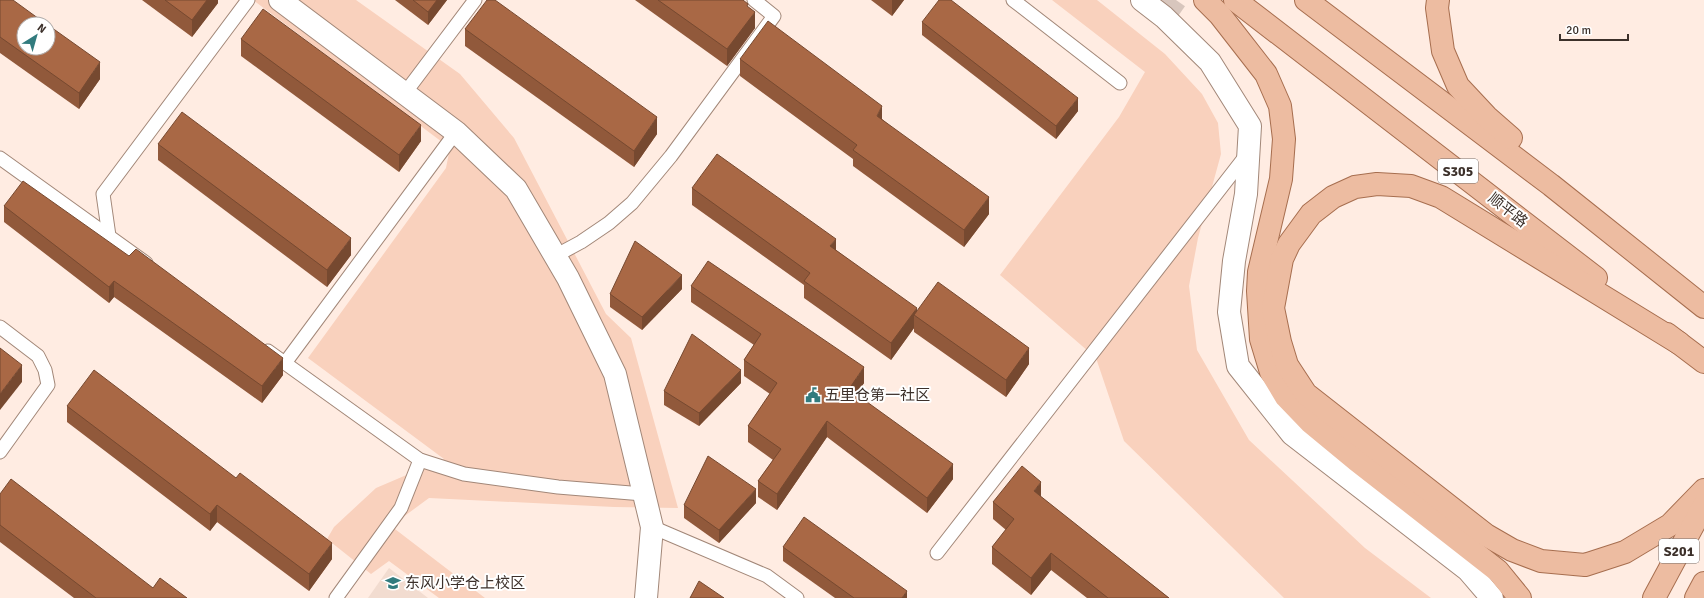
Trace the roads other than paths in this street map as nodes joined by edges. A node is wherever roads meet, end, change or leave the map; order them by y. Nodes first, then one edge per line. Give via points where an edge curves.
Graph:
1 (248, 0) edge
2 (280, 0) edge
3 (475, 0) edge
4 (754, 0) edge
5 (1013, 0) edge
6 (1142, 0) edge
7 (1205, 0) edge
8 (1236, 0) edge
9 (1306, 0) edge
10 (1438, 0) edge
11 (1120, 83) dead end
12 (405, 93) junction
13 (456, 132) junction
14 (1249, 152) junction
15 (0, 158) edge
16 (109, 236) junction
17 (555, 256) junction
18 (159, 273) edge
19 (1674, 283) junction
20 (1704, 307) edge
21 (0, 327) edge
22 (1679, 343) junction
23 (260, 345) edge
24 (1704, 362) edge
25 (285, 363) junction
26 (0, 452) edge
27 (420, 460) junction
28 (1704, 490) edge
29 (643, 494) junction
30 (1704, 505) edge
31 (652, 527) junction
32 (937, 553) dead end
33 (1704, 583) edge
34 (336, 598) edge
35 (646, 598) edge
36 (797, 598) edge
37 (1492, 598) edge
38 (1520, 598) edge
39 (1654, 598) edge
40 (1696, 598) edge

1 - 16 lane via 103,194
2 - 12 street
3 - 12 lane
4 - 17 lane via 774,16 672,156 632,203 609,223
5 - 11 lane
6 - 14 street via 1164,17 1210,62 1250,126
7 - 38 main road via 1220,15 1266,74 1280,106 1284,139 1281,179 1259,272 1258,291 1261,339 1271,372 1286,398 1310,422 1498,571
8 - 22 main road, 顺平路 / S305
9 - 19 main road via 1551,185
10 - 19 main road via 1443,51 1458,86 1487,117
12 - 13 street
13 - 17 street via 516,189
13 - 25 lane
14 - 32 lane
14 - 37 street via 1246,194 1234,261 1229,312 1238,366 1292,434 1468,570
15 - 16 lane
16 - 18 lane
17 - 29 street via 615,374
19 - 20 main road
21 - 26 lane via 38,356 45,370 48,385
22 - 24 main road, 顺平路 / S305
22 - 28 main road via 1441,197 1411,186 1377,184 1355,187 1333,197 1311,214 1289,244 1282,259 1273,308 1287,365 1306,394 1486,535 1512,550 1542,562 1585,565 1625,552 1670,525
23 - 25 lane
25 - 27 lane
27 - 29 lane via 464,474 558,487
27 - 34 lane via 401,508
29 - 31 street
30 - 39 main road, S201
31 - 35 street
31 - 36 lane via 768,576
33 - 40 main road, S201

